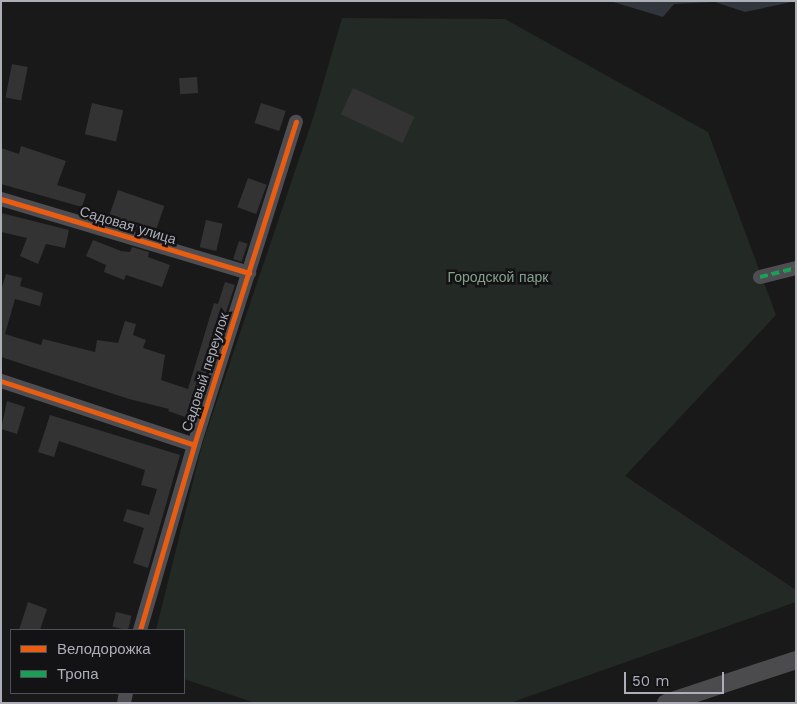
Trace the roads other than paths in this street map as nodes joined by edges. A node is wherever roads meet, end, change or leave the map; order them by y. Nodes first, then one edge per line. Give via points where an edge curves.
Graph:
1 (296, 122) dead end
2 (1, 199) edge
3 (796, 268) edge
4 (249, 273) junction
5 (760, 277) dead end
6 (1, 382) edge
7 (194, 444) junction
8 (140, 629) edge
9 (796, 660) edge
10 (666, 703) edge

1 - 4 street, Садовый переулок
2 - 4 street, Садовая улица
3 - 5 street
4 - 7 street, Садовый переулок
6 - 7 street
7 - 8 street, Садовый переулок
9 - 10 main road

